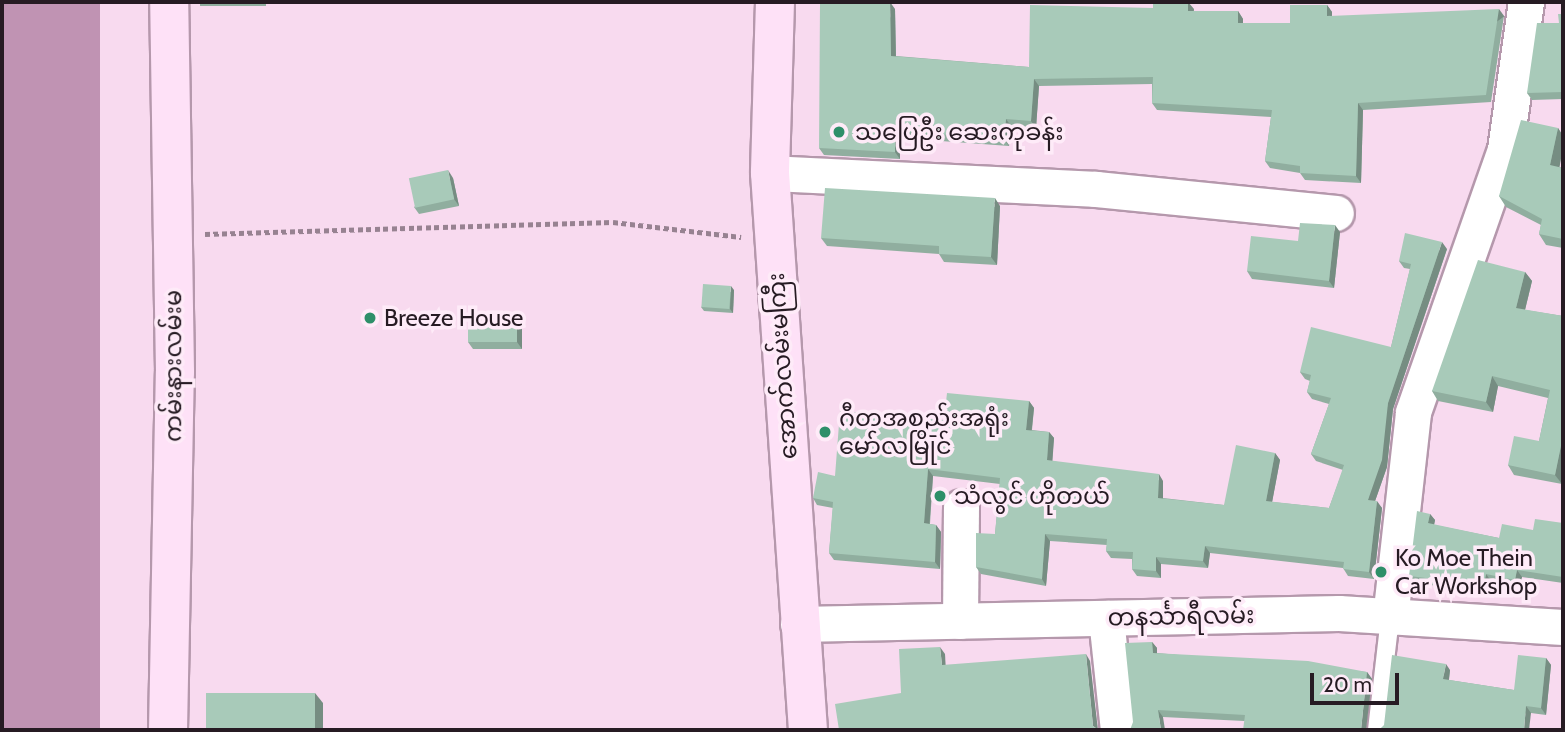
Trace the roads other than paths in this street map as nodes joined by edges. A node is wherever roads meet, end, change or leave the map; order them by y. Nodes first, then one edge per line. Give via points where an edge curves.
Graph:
1 (169, 2) edge
2 (775, 2) edge
3 (1526, 2) edge
4 (770, 173) junction
5 (1336, 213) dead end
6 (961, 507) dead end
7 (1106, 618) junction
8 (1390, 618) junction
9 (960, 621) junction
10 (798, 624) junction
11 (1563, 627) edge
12 (169, 730) edge
13 (808, 730) edge
14 (1118, 730) edge
15 (1377, 730) edge

1 - 12 main road, ကမ်းနားလမ်းမ via 173,235
2 - 4 main road, အောက်လမ်းမကြီး
3 - 8 street via 1505,149 1413,412
4 - 5 street via 1096,189
4 - 10 main road, အောက်လမ်းမကြီး
6 - 9 street
7 - 8 street, တနင်္သာရီလမ်း
7 - 9 street, တနင်္သာရီလမ်း
7 - 14 street
8 - 11 street, တနင်္သာရီလမ်း
8 - 15 lane
9 - 10 street, တနင်္သာရီလမ်း
10 - 13 main road, အောက်လမ်းမကြီး

